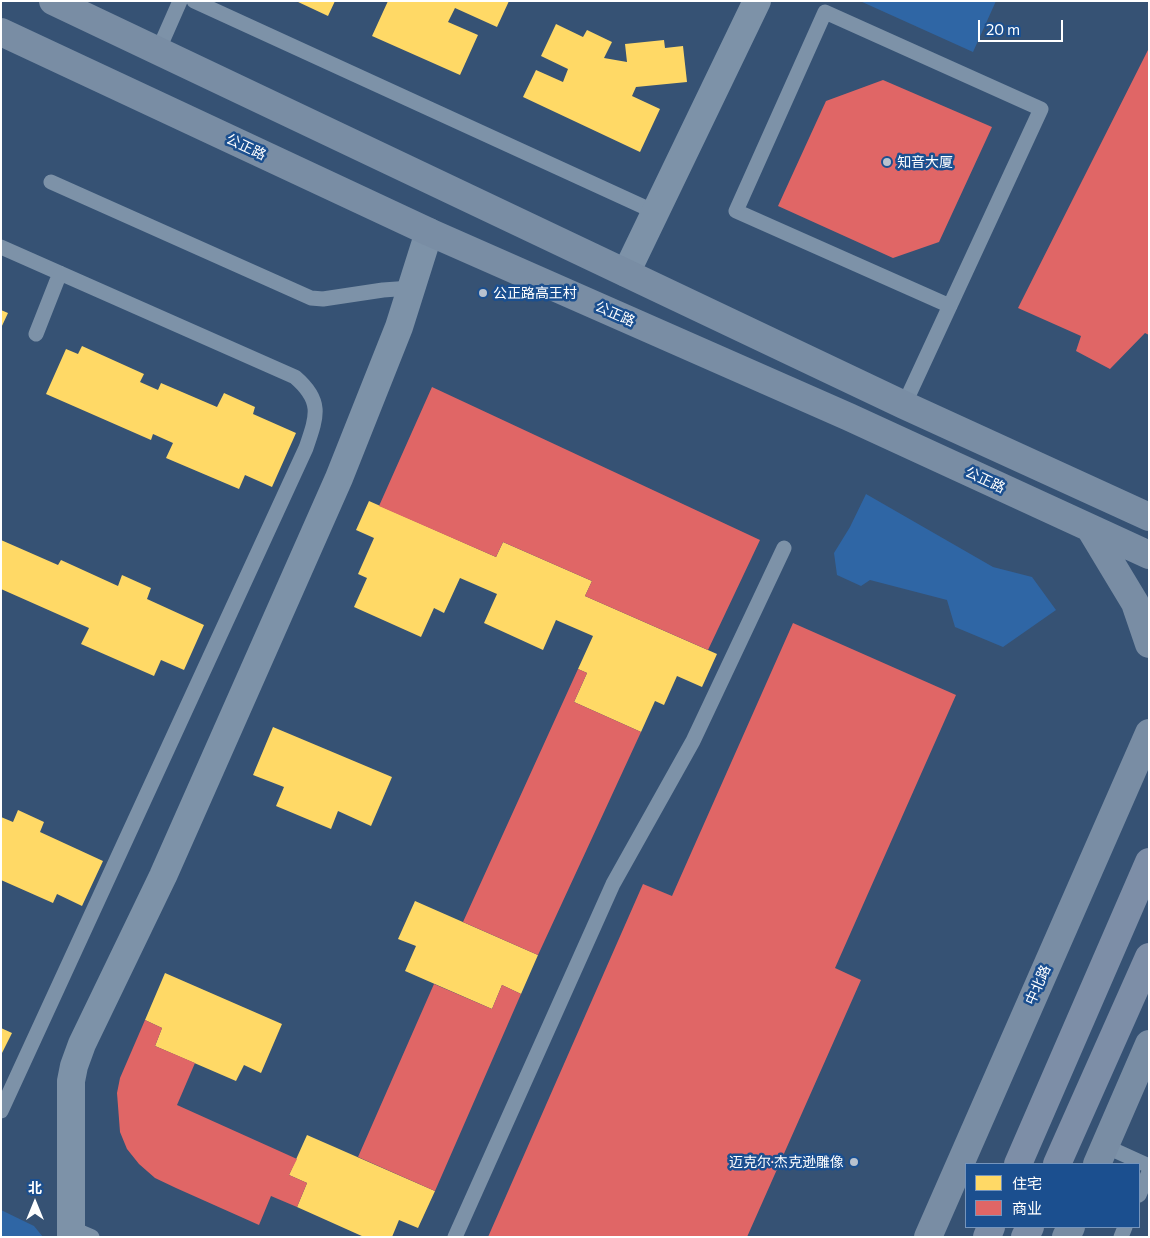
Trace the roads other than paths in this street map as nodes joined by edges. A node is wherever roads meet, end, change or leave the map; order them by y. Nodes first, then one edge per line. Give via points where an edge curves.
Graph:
1 (53, 1) edge
2 (180, 1) edge
3 (194, 1) edge
4 (758, 1) edge
5 (1, 32) edge
6 (158, 51) junction
7 (52, 182) dead end
8 (655, 212) junction
9 (429, 232) junction
10 (1, 247) edge
11 (60, 273) junction
12 (626, 273) junction
13 (411, 288) junction
14 (950, 306) junction
15 (36, 334) dead end
16 (904, 405) junction
17 (1136, 503) edge
18 (1149, 517) edge
19 (1091, 530) junction
20 (784, 548) dead end
21 (1149, 555) edge
22 (1149, 644) edge
23 (1149, 734) edge
24 (1149, 862) edge
25 (1149, 957) edge
26 (1149, 1044) edge
27 (1, 1111) edge
28 (1101, 1155) edge
29 (1018, 1163) edge
30 (1057, 1163) edge
31 (1136, 1163) edge
32 (1149, 1172) edge
33 (1140, 1193) edge
34 (78, 1234) edge
35 (455, 1237) edge
36 (928, 1237) edge

1 - 6 main road
2 - 6 lane
3 - 8 lane
4 - 8 street
5 - 9 main road, 公正路
6 - 12 main road
7 - 13 lane via 311,298
8 - 12 street
9 - 13 street
9 - 19 main road, 公正路 via 849,416
10 - 11 lane
11 - 15 lane
11 - 27 lane via 295,377 311,393 315,413 306,448
12 - 16 main road
13 - 34 street via 399,327 335,487 163,876 74,1066 71,1081
14 - 14 lane via 1041,109 825,12 736,211
14 - 16 lane
16 - 17 main road
17 - 18 main road
19 - 21 main road, 公正路
19 - 22 main road via 1135,603
20 - 35 lane via 693,741 613,884
23 - 36 main road, 中北路
24 - 29 main road
25 - 30 main road
26 - 28 main road
28 - 31 lane
32 - 33 lane

